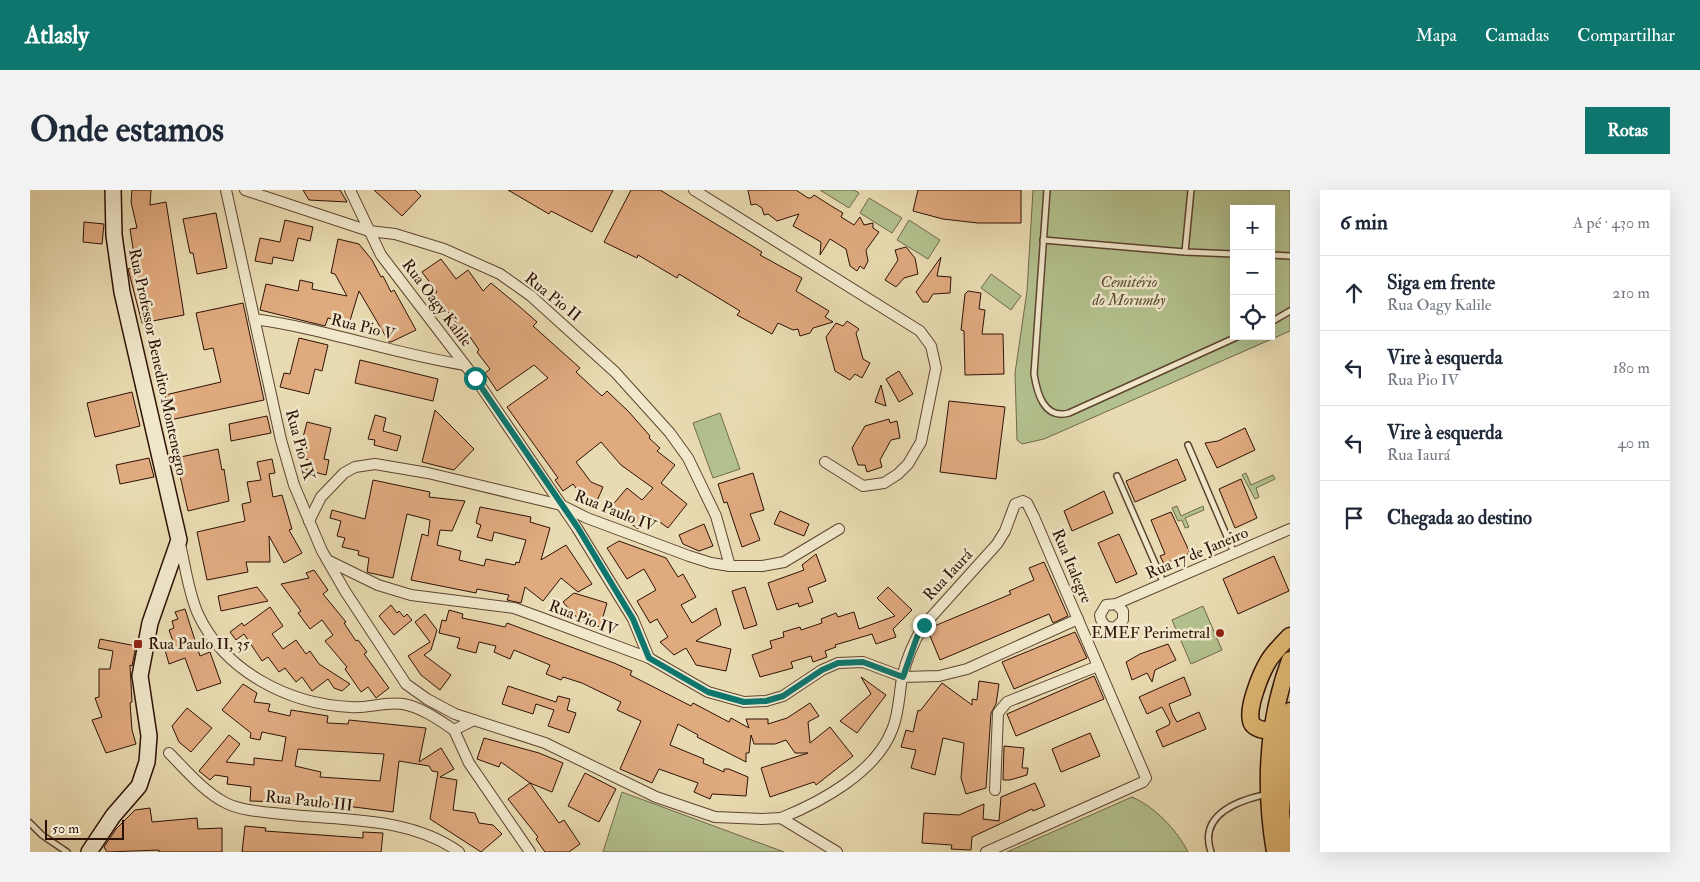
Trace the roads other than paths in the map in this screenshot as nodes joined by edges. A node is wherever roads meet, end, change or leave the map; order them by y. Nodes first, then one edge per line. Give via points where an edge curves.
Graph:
1 (113, 190) edge
2 (226, 190) edge
3 (245, 190) edge
4 (350, 190) edge
5 (694, 190) edge
6 (1047, 190) edge
7 (1191, 190) edge
8 (369, 231) junction
9 (1043, 240) junction
10 (1185, 252) junction
11 (1230, 254) edge
12 (1275, 255) edge
13 (1290, 256) edge
14 (1290, 311) edge
15 (254, 319) junction
16 (1275, 320) edge
17 (1230, 340) edge
18 (465, 365) junction
19 (1188, 445) dead end
20 (824, 462) dead end
21 (1117, 476) dead end
22 (1023, 501) joint
23 (561, 505) junction
24 (309, 521) junction
25 (840, 529) dead end
26 (1290, 530) edge
27 (179, 540) junction
28 (1234, 554) junction
29 (327, 560) junction
30 (730, 566) junction
31 (1164, 584) junction
32 (1116, 604) dead end
33 (1078, 620) junction
34 (1290, 636) edge
35 (649, 658) junction
36 (1290, 660) edge
37 (1098, 666) junction
38 (903, 677) junction
39 (406, 684) junction
40 (402, 704) junction
41 (1290, 712) edge
42 (474, 720) junction
43 (454, 730) junction
44 (1283, 730) edge
45 (169, 752) dead end
46 (994, 790) dead end
47 (1268, 794) junction
48 (781, 818) junction
49 (30, 823) edge
50 (67, 852) edge
51 (89, 852) edge
52 (459, 852) edge
53 (530, 852) edge
54 (837, 852) edge
55 (986, 852) edge
56 (1211, 852) edge
57 (1274, 852) edge
58 (1287, 852) edge

1 - 27 street, Rua Professor Benedito Montenegro via 114,236 122,292
2 - 15 street, Rua Pio IX
3 - 8 street, Rua Pio II
4 - 8 street, Rua Oagy Kalile
5 - 20 street via 920,331 931,346 936,368 934,382 921,442 908,464 884,483 863,486
6 - 9 lane
7 - 10 lane
8 - 18 street, Rua Oagy Kalile via 382,255
8 - 30 street, Rua Pio II via 418,240 500,274 590,347 670,433 688,458 716,516
9 - 10 lane
9 - 17 lane via 1034,374 1038,397 1045,408 1061,414 1069,413
10 - 11 lane
12 - 13 lane
14 - 16 lane
15 - 18 street, Rua Pio V via 290,324
15 - 24 street, Rua Pio IX via 281,440
18 - 23 street, Rua Oagy Kalile
19 - 28 lane
21 - 31 lane
22 - 33 street, Rua Italegre via 1034,517
22 - 38 street, Rua Iaurá via 1015,504 997,544 924,625
23 - 24 street, Rua Paulo IV via 428,472 365,464 336,480 321,497
23 - 30 street, Rua Paulo IV via 689,556
23 - 35 street, Rua Oagy Kalile via 633,619
24 - 29 street, Rua Pio IX
25 - 30 street, Rua Paulo IV via 784,562
26 - 28 street, Rua 17 de Janeiro
27 - 40 street via 198,613 232,659 265,685 311,703 352,708
27 - 51 street via 150,623 140,676 148,762 139,786 113,816
28 - 31 street, Rua 17 de Janeiro
29 - 35 street, Rua Pio IV via 378,585 430,599 514,608
29 - 39 street, Rua Pio IX
31 - 32 street, Rua 17 de Janeiro
33 - 37 street, Rua Italegre
33 - 38 street via 975,667 939,676
34 - 44 main road via 1265,667 1251,714 1253,726
35 - 38 street, Rua Pio IV via 708,692 744,702 783,696 838,663 863,662
36 - 44 main road via 1277,698
37 - 46 street via 1001,707
37 - 55 street, Rua Italegre via 1146,778
38 - 48 street, Rua Iaurá via 892,732 871,762 810,806
39 - 40 street via 408,693
39 - 42 street, Rua Pio IX via 455,714
40 - 43 street via 420,710
41 - 44 main road
42 - 43 street
42 - 48 street, Rua Pio IX via 546,743 691,811 715,817
43 - 53 street via 469,762
44 - 47 main road
44 - 58 main road via 1280,814
45 - 52 street, Rua Paulo III via 197,781 226,803 261,812 398,825 421,831
47 - 56 lane via 1240,800 1227,808 1210,827 1208,840
47 - 57 main road
48 - 54 street
49 - 50 lane

